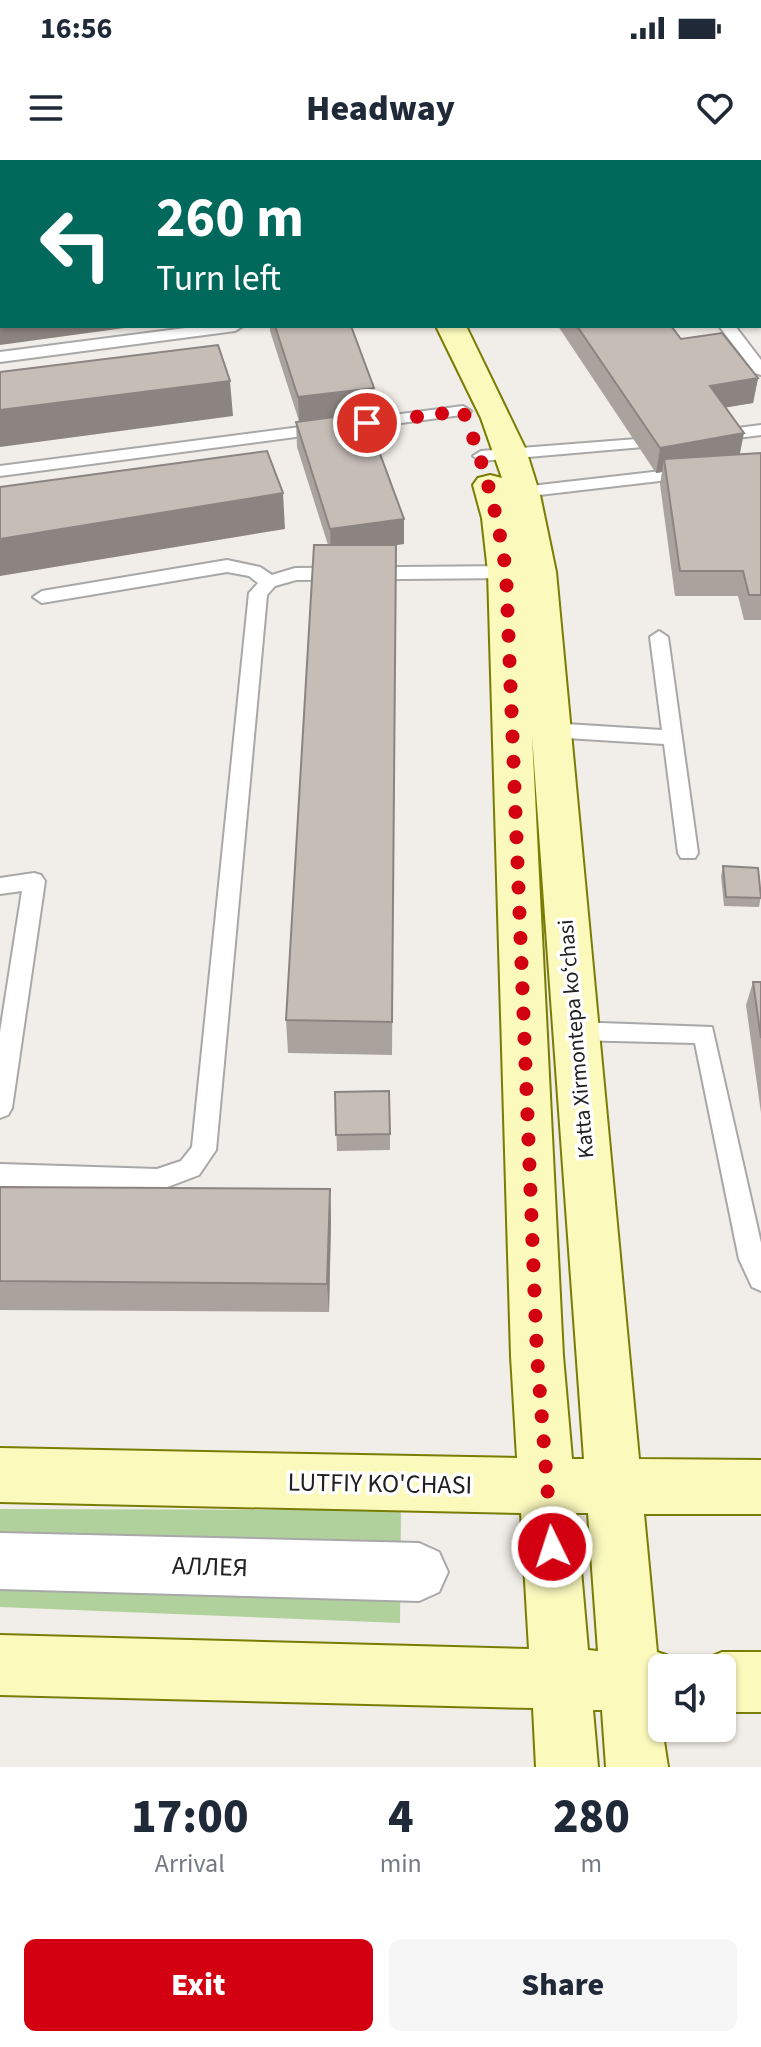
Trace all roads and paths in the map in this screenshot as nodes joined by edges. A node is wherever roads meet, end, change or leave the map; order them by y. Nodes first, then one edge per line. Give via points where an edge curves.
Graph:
1 (220, 328) edge
2 (421, 328) edge
3 (452, 328) edge
4 (729, 328) edge
5 (0, 357) edge
6 (761, 370) edge
7 (463, 411) junction
8 (761, 430) edge
9 (722, 435) edge
10 (637, 444) edge
11 (496, 454) junction
12 (709, 470) edge
13 (0, 471) edge
14 (522, 492) junction
15 (522, 572) junction
16 (269, 582) junction
17 (42, 597) dead end
18 (659, 637) dead end
19 (550, 730) junction
20 (673, 738) junction
21 (688, 853) dead end
22 (0, 886) edge
23 (573, 1031) junction
24 (0, 1108) edge
25 (0, 1175) edge
26 (761, 1279) edge
27 (0, 1475) edge
28 (547, 1485) junction
29 (616, 1486) junction
30 (761, 1487) edge
31 (0, 1561) edge
32 (419, 1572) dead end
33 (0, 1665) edge
34 (561, 1680) junction
35 (646, 1682) edge
36 (736, 1682) edge
37 (761, 1682) edge
38 (567, 1767) edge
39 (637, 1767) edge

1 - 5 lane
2 - 7 main road, Katta Xirmontepa koʻchasi
3 - 11 main road, Katta Xirmontepa koʻchasi via 495,412
4 - 6 lane
7 - 11 main road, Katta Xirmontepa koʻchasi
7 - 13 lane
8 - 9 lane
10 - 11 lane
11 - 14 main road, Katta Xirmontepa koʻchasi
11 - 15 main road, Katta Xirmontepa koʻchasi via 499,518
12 - 14 lane
14 - 15 main road, Katta Xirmontepa koʻchasi
15 - 16 lane via 295,574
15 - 19 main road, Katta Xirmontepa koʻchasi
15 - 28 main road, Katta Xirmontepa koʻchasi via 537,1356
16 - 17 lane via 254,571 227,566
16 - 25 lane via 258,593 204,1150 190,1168 157,1180
18 - 20 lane
19 - 20 lane
19 - 23 main road, Katta Xirmontepa koʻchasi
20 - 21 lane
22 - 24 lane via 34,881
23 - 26 lane via 704,1034 752,1259
23 - 29 main road, Katta Xirmontepa koʻchasi
27 - 28 main road, LUTFIY KO'CHASI
28 - 29 main road, LUTFIY KO'CHASI
28 - 34 main road, Katta Xirmontepa koʻchasi
29 - 30 main road, LUTFIY KO'CHASI
29 - 35 main road, Katta Xirmontepa koʻchasi
31 - 32 street, АЛЛЕЯ
33 - 34 main road
34 - 35 main road
34 - 38 main road, Katta Xirmontepa koʻchasi
35 - 39 main road, Katta Xirmontepa koʻchasi
36 - 37 main road

